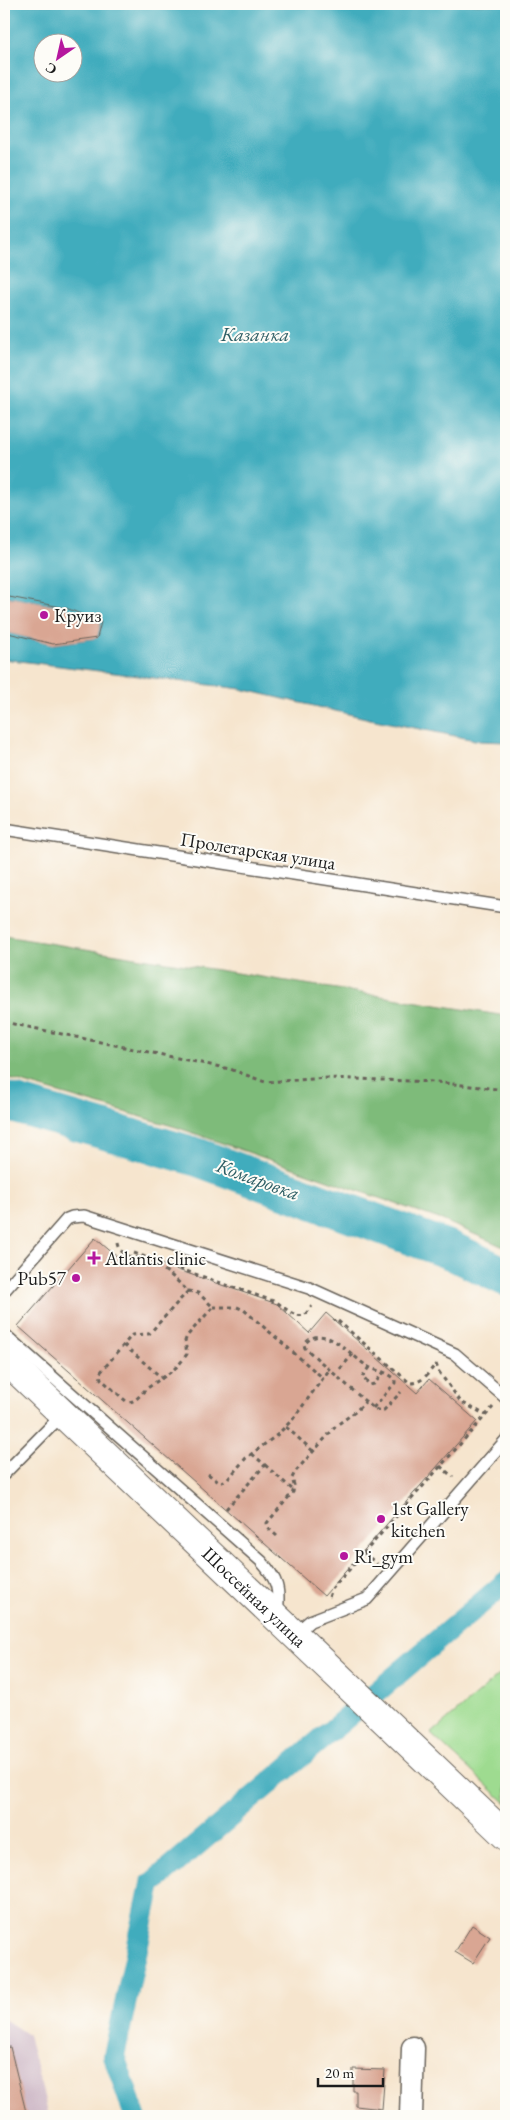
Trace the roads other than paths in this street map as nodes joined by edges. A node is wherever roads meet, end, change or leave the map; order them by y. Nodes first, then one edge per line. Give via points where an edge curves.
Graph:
1 (4, 829) edge
2 (506, 907) edge
3 (4, 1291) edge
4 (4, 1334) edge
5 (4, 1358) edge
6 (505, 1396) edge
7 (62, 1414) junction
8 (506, 1440) edge
9 (4, 1474) edge
10 (286, 1626) junction
11 (506, 1836) edge
12 (413, 2048) dead end
13 (411, 2116) edge

1 - 2 lane, Пролетарская улица
3 - 6 lane via 67,1220 79,1216 292,1282 319,1298 455,1354
4 - 10 lane via 261,1561 277,1582
5 - 7 street, Шоссейная улица
7 - 9 lane
7 - 10 street, Шоссейная улица
8 - 10 lane via 370,1596 307,1622
10 - 11 street, Шоссейная улица
12 - 13 street

